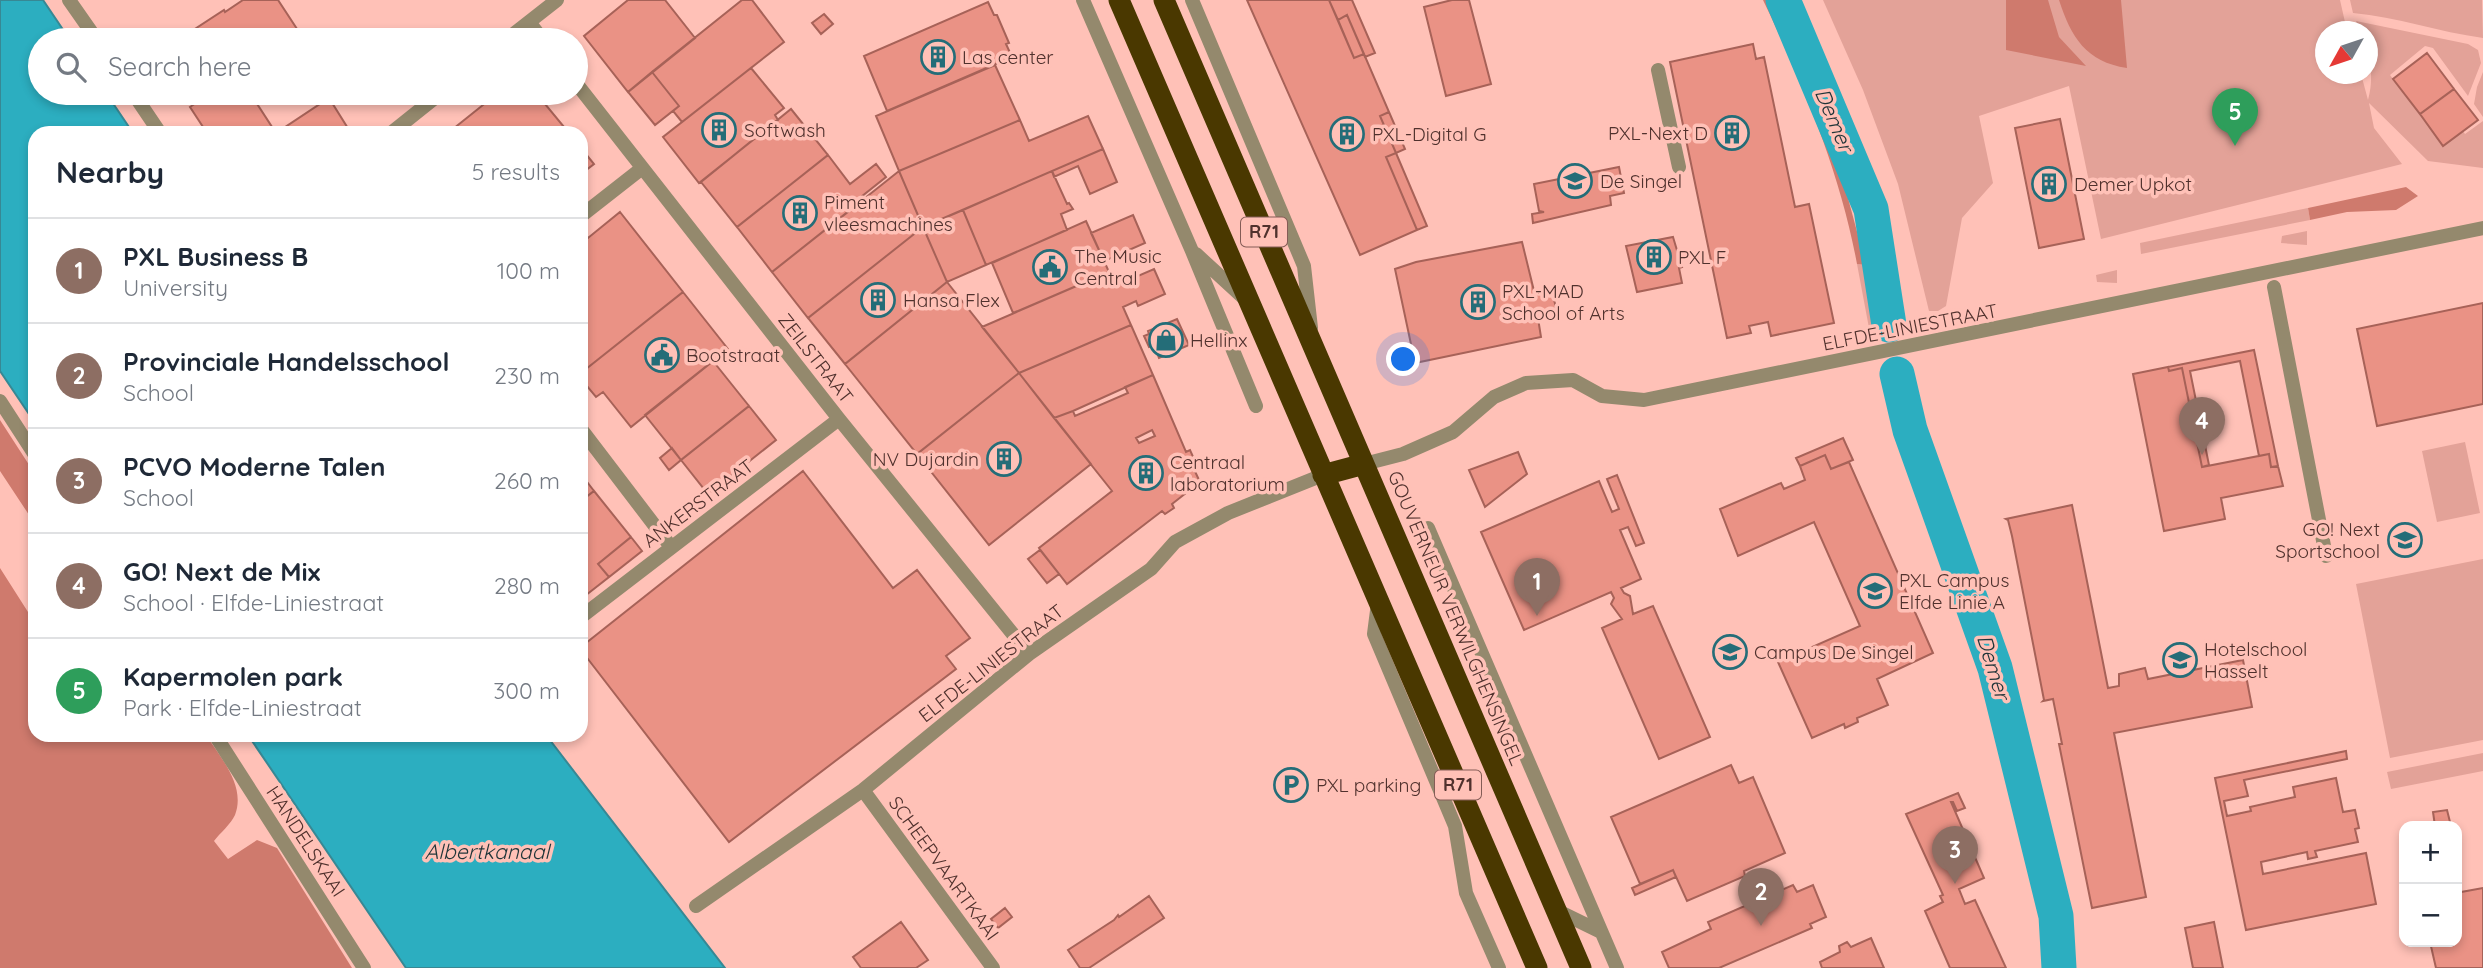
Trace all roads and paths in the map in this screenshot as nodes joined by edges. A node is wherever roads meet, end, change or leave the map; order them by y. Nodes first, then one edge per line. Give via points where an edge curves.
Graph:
1 (69, 0) edge
2 (556, 0) edge
3 (1083, 0) edge
4 (1119, 0) edge
5 (1164, 0) edge
6 (1192, 0) edge
7 (529, 22) junction
8 (89, 28) edge
9 (521, 28) edge
10 (534, 28) edge
11 (1658, 70) dead end
12 (588, 99) edge
13 (141, 105) edge
14 (425, 105) edge
15 (155, 126) edge
16 (400, 126) edge
17 (1679, 167) dead end
18 (641, 169) junction
19 (588, 211) edge
20 (2483, 228) edge
21 (1192, 251) junction
22 (2274, 287) dead end
23 (1251, 305) junction
24 (1312, 344) junction
25 (0, 401) edge
26 (1256, 405) dead end
27 (839, 419) junction
28 (588, 438) edge
29 (28, 444) edge
30 (1364, 464) junction
31 (1323, 475) junction
32 (1428, 528) dead end
33 (671, 547) junction
34 (2326, 556) dead end
35 (1378, 602) junction
36 (588, 612) edge
37 (1029, 654) junction
38 (219, 742) edge
39 (863, 790) junction
40 (696, 906) dead end
41 (1556, 910) junction
42 (1601, 932) junction
43 (364, 968) edge
44 (993, 968) edge
45 (1499, 968) edge
46 (1537, 968) edge
47 (1581, 968) edge
48 (1617, 968) edge

1 - 8 street
2 - 7 street
3 - 21 street
4 - 23 highway, R71
5 - 24 highway, GOUVERNEUR VERWILGHENSINGEL / R71
6 - 24 street, GOUVERNEUR VERWILGHENSINGEL via 1304,266
7 - 9 street
7 - 10 street
11 - 17 street
12 - 18 street, ZEILSTRAAT
13 - 15 street
14 - 16 street
18 - 19 street
18 - 27 street, ZEILSTRAAT
20 - 30 street, ELFDE-LINIESTRAAT via 1644,400 1602,397 1573,380 1527,383 1494,397 1453,432 1403,454
21 - 23 street
21 - 26 street
22 - 34 street
23 - 31 highway, R71
24 - 30 highway, GOUVERNEUR VERWILGHENSINGEL / R71
25 - 29 street
27 - 33 street, ANKERSTRAAT
27 - 37 street, ZEILSTRAAT
28 - 33 street
30 - 31 highway
30 - 41 highway, GOUVERNEUR VERWILGHENSINGEL / R71
31 - 35 highway, R71
31 - 37 street, ELFDE-LINIESTRAAT via 1228,513 1175,542 1152,569
32 - 42 street, GOUVERNEUR VERWILGHENSINGEL
33 - 36 street, ANKERSTRAAT
35 - 45 street via 1374,634 1455,826 1466,893
35 - 46 highway, R71
37 - 39 street, ELFDE-LINIESTRAAT
38 - 43 street, HANDELSKAAI
39 - 40 street, ELFDE-LINIESTRAAT
39 - 44 street, SCHEEPVAARTKAAI
41 - 42 street
41 - 47 highway, GOUVERNEUR VERWILGHENSINGEL / R71
42 - 48 street, GOUVERNEUR VERWILGHENSINGEL

